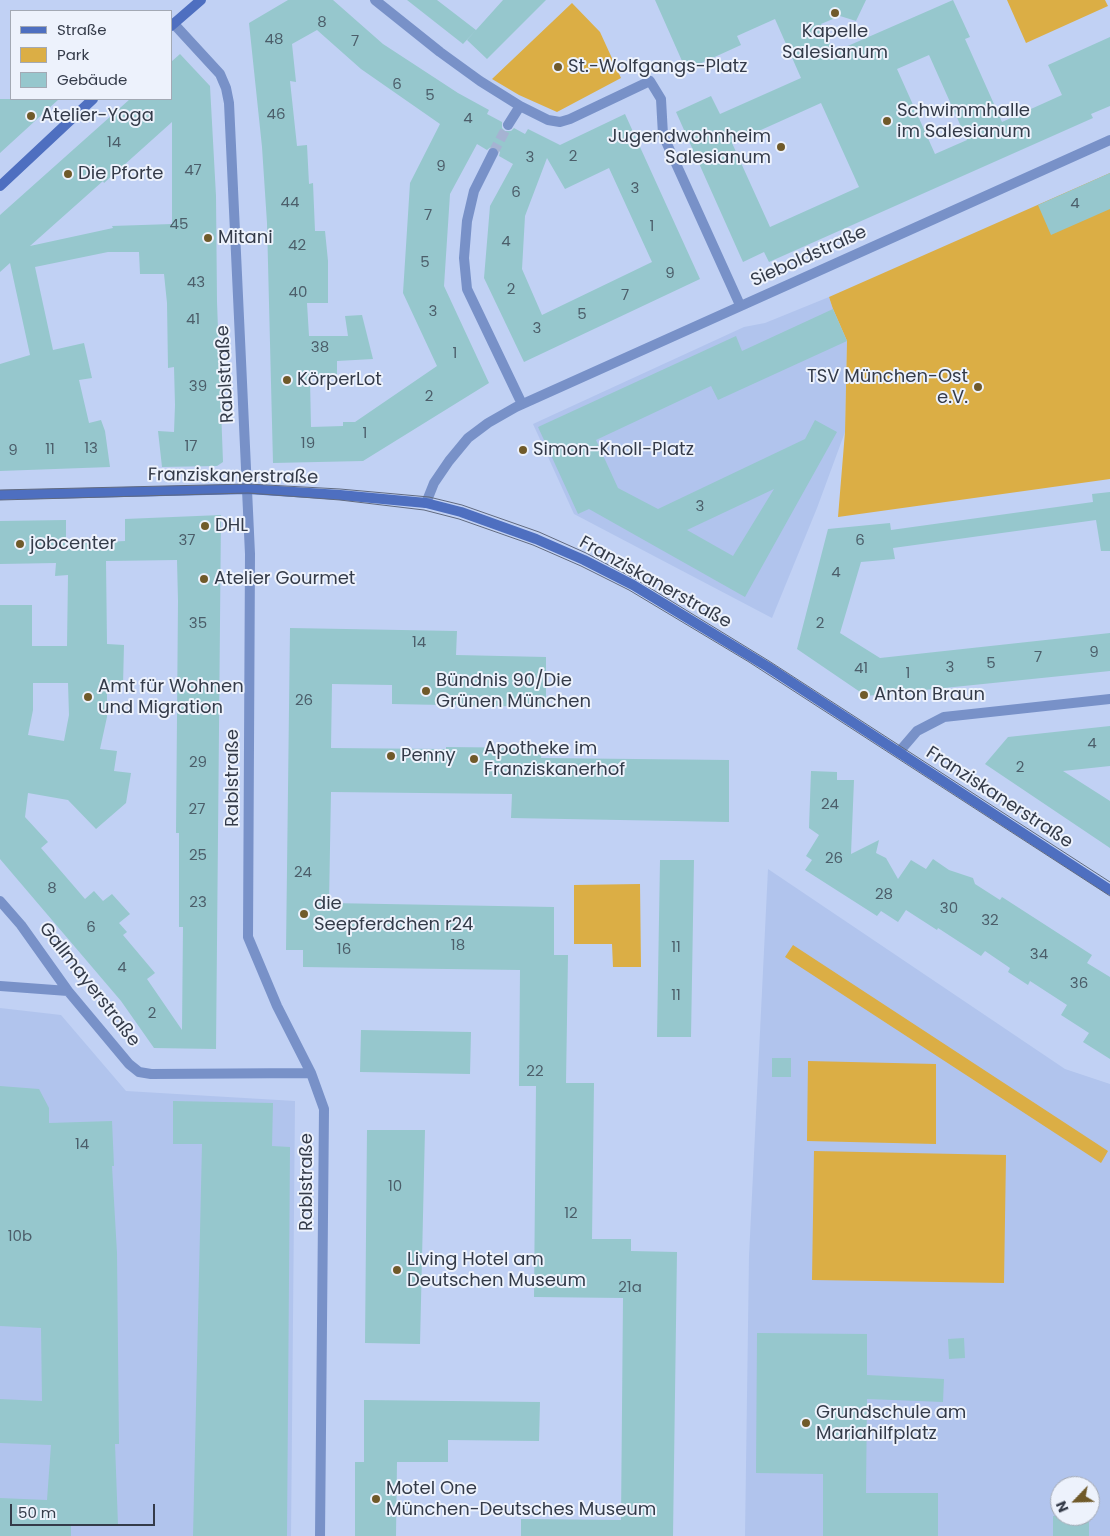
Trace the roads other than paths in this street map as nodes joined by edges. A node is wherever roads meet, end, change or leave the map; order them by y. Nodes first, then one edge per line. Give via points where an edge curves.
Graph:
1 (201, 0) edge
2 (375, 0) edge
3 (173, 25) edge
4 (92, 100) edge
5 (520, 106) junction
6 (508, 125) tunnel mouth
7 (1110, 140) edge
8 (493, 153) tunnel mouth
9 (0, 186) edge
10 (740, 305) junction
11 (522, 404) junction
12 (248, 489) junction
13 (0, 495) edge
14 (426, 503) junction
15 (1110, 699) edge
16 (899, 752) junction
17 (1110, 890) edge
18 (0, 901) edge
19 (0, 986) edge
20 (68, 991) junction
21 (311, 1073) junction
22 (320, 1536) edge

1 - 3 main road
2 - 5 street via 440,52
3 - 12 street, Rablstraße via 211,63 226,88
4 - 9 main road
5 - 6 street
5 - 10 street via 548,120 560,122 650,81 661,99 663,134
7 - 10 street, Sieboldstraße
8 - 11 street via 474,191 467,221 464,258 467,289
10 - 11 street, Sieboldstraße
11 - 14 street via 468,438 434,483
12 - 13 main road, Franziskanerstraße
12 - 14 main road, Franziskanerstraße
12 - 21 street, Rablstraße via 251,586 248,937 277,1006
14 - 16 main road, Franziskanerstraße via 536,538 633,585
15 - 16 street via 944,717 917,731
16 - 17 main road, Franziskanerstraße
18 - 20 street, Gallmayerstraße
19 - 20 street
20 - 21 street, Gallmayerstraße via 139,1072
21 - 22 street, Rablstraße via 324,1109

